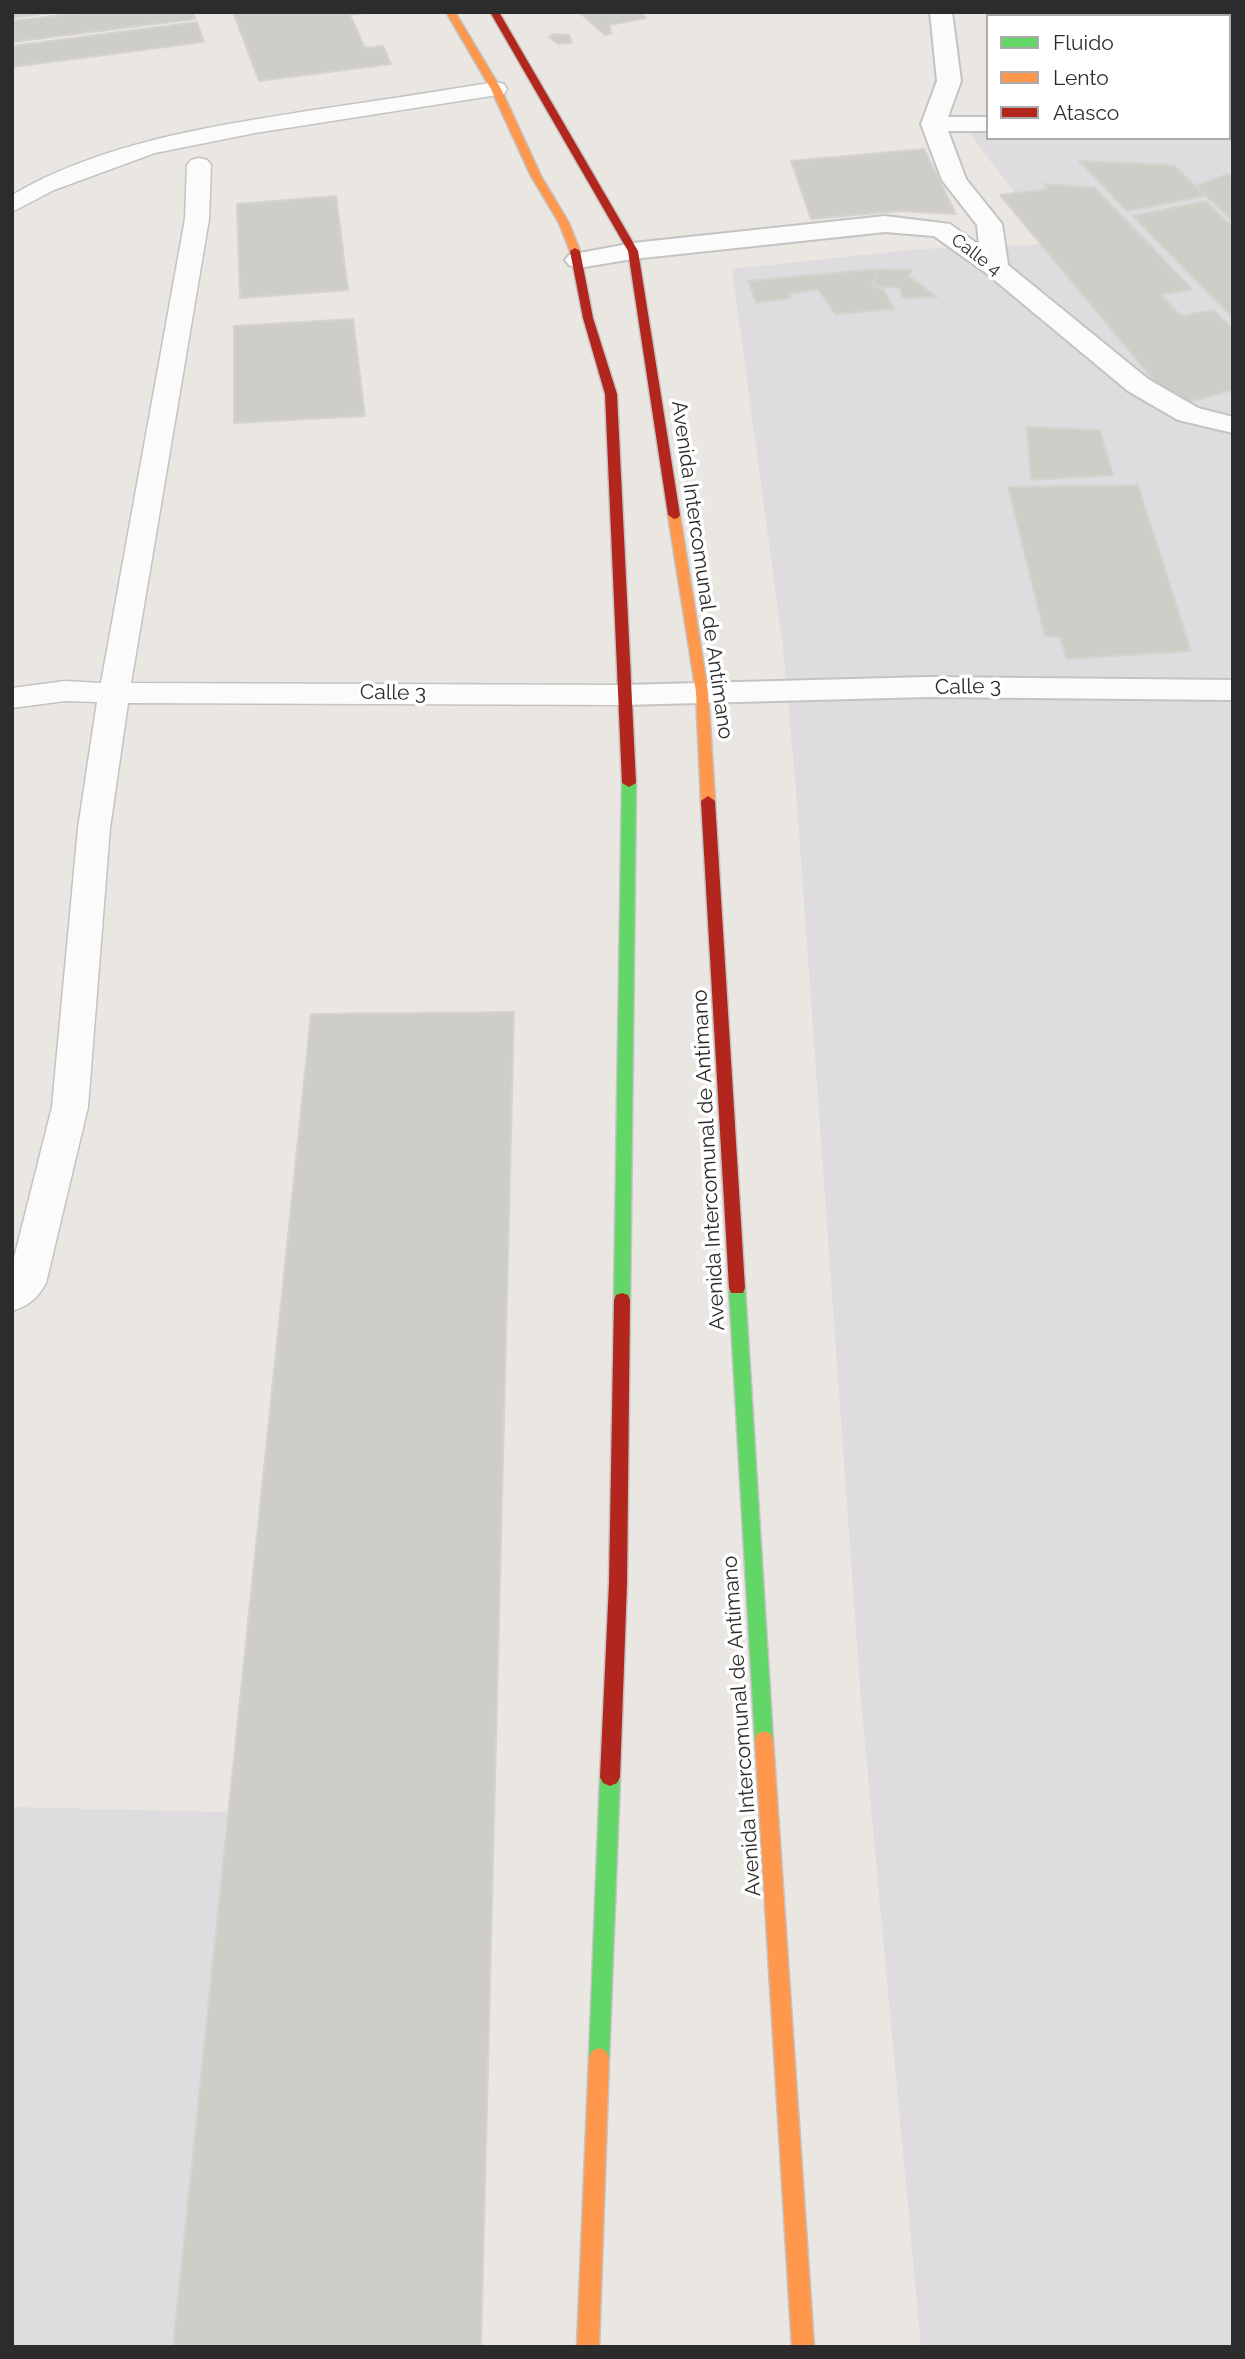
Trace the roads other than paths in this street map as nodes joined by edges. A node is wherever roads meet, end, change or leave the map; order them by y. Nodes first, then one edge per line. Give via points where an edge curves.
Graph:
1 (450, 12) edge
2 (494, 12) edge
3 (941, 12) edge
4 (496, 89) junction
5 (933, 124) junction
6 (986, 124) edge
7 (200, 164) dead end
8 (12, 205) edge
9 (633, 251) junction
10 (578, 260) junction
11 (995, 268) junction
12 (1233, 425) edge
13 (1233, 690) edge
14 (702, 692) junction
15 (114, 693) junction
16 (624, 695) junction
17 (12, 698) edge
18 (12, 1296) edge
19 (588, 2347) edge
20 (803, 2347) edge

1 - 4 main road
2 - 9 main road, Avenida Intercomunal de Antímano
3 - 5 street via 949,81
4 - 8 lane via 149,146 46,185
4 - 10 main road
5 - 6 street
5 - 11 street via 954,180 989,224
7 - 15 lane via 197,219
9 - 10 street, Calle 4
9 - 11 street, Calle 4 via 885,224 941,229
9 - 14 main road, Avenida Intercomunal de Antímano
10 - 16 main road via 588,318 611,394
11 - 12 street, Calle 4 via 1139,384 1188,414
13 - 14 street, Calle 3 via 1088,685
14 - 16 street, Calle 3
14 - 20 main road, Avenida Intercomunal de Antímano
15 - 16 lane, Calle 3
15 - 17 lane, Calle 3 via 65,691
15 - 18 lane via 93,828 70,1107 27,1283
16 - 19 main road via 629,776 618,1583

